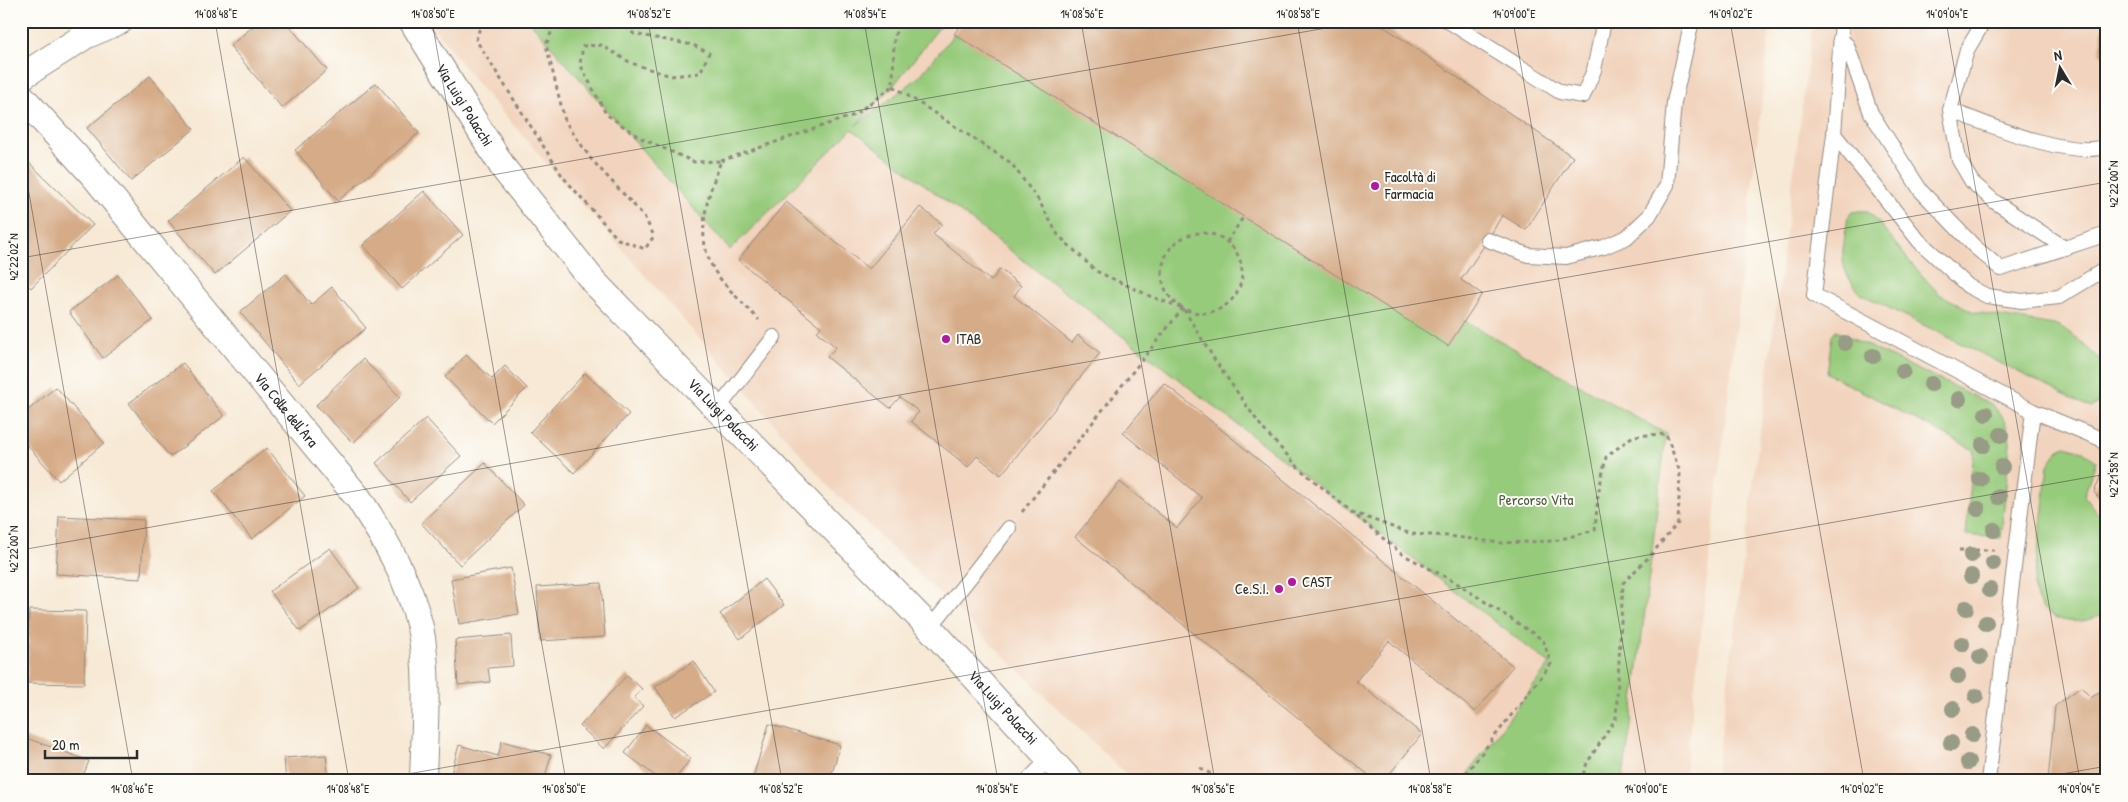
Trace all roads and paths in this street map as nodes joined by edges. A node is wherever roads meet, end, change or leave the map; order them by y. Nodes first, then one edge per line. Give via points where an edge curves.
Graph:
1 (120, 21) edge
2 (412, 21) edge
3 (482, 21) edge
4 (556, 21) edge
5 (620, 21) edge
6 (900, 21) edge
7 (1448, 21) edge
8 (1604, 21) edge
9 (1692, 21) edge
10 (1842, 21) edge
11 (1984, 21) edge
12 (1840, 39) junction
13 (21, 77) edge
14 (893, 86) junction
15 (21, 96) edge
16 (1950, 110) junction
17 (1834, 134) junction
18 (2107, 146) edge
19 (721, 161) junction
20 (1244, 216) dead end
21 (2107, 234) edge
22 (1488, 240) dead end
23 (1227, 242) junction
24 (2065, 248) junction
25 (2107, 268) edge
26 (1183, 308) junction
27 (774, 337) joint
28 (718, 410) junction
29 (2033, 411) junction
30 (2107, 446) edge
31 (1349, 511) junction
32 (1009, 528) joint
33 (1959, 550) dead end
34 (2017, 551) junction
35 (930, 628) junction
36 (1049, 760) junction
37 (1200, 768) dead end
38 (423, 781) edge
39 (1027, 781) edge
40 (1070, 781) edge
41 (1215, 781) edge
42 (1460, 781) edge
43 (1581, 781) edge
44 (1988, 781) edge

1 - 13 street via 85,36
2 - 28 street, Via Luigi Polacchi via 504,169 594,282
3 - 4 path via 476,40 563,177 618,239 645,249 654,236 644,216 591,159 565,121 546,45
5 - 19 path via 634,34 693,45 708,53 700,73 671,76 631,63 601,45 583,46 580,64 606,114 639,137 694,162
6 - 14 path via 894,39
7 - 8 lane via 1560,92 1583,96 1594,70
9 - 22 lane via 1674,102 1667,185 1649,216 1627,237 1566,257 1528,255
10 - 12 lane
11 - 16 lane via 1967,50
12 - 17 lane
12 - 24 lane via 1847,45 1871,113 1921,191 1975,247 2001,269
14 - 19 path via 854,115
14 - 26 path via 1011,163 1058,235 1096,271
15 - 38 street, Via Colle dell'Ara via 94,176 359,499 383,536 408,588 420,628 425,667
16 - 18 lane via 2039,143 2096,150
16 - 24 lane via 1959,160 1972,182 1995,202
17 - 25 lane via 1918,241 1974,290 1987,296 2022,301 2059,297
17 - 29 lane via 1814,295
19 - 27 path via 704,219 704,244 713,269
20 - 23 path
21 - 24 lane
23 - 26 path via 1235,250 1242,270 1240,288 1233,299 1224,308 1202,314
23 - 26 path via 1208,234 1195,234 1184,238 1167,254 1162,277 1165,289
26 - 31 path via 1216,362 1264,429 1300,469
26 - 32 path
27 - 28 lane
28 - 35 street, Via Luigi Polacchi
29 - 30 lane via 2101,439
29 - 34 lane
31 - 42 path via 1402,554 1455,582 1543,640 1551,664
31 - 43 path via 1411,534 1501,543 1554,541 1595,530 1606,458 1633,436 1666,434 1680,472 1678,523 1623,583 1616,718 1587,763
32 - 35 lane
33 - 34 path
34 - 44 lane
35 - 36 street, Via Luigi Polacchi
36 - 39 lane
36 - 40 street, Via Luigi Polacchi
37 - 41 path via 1211,774

